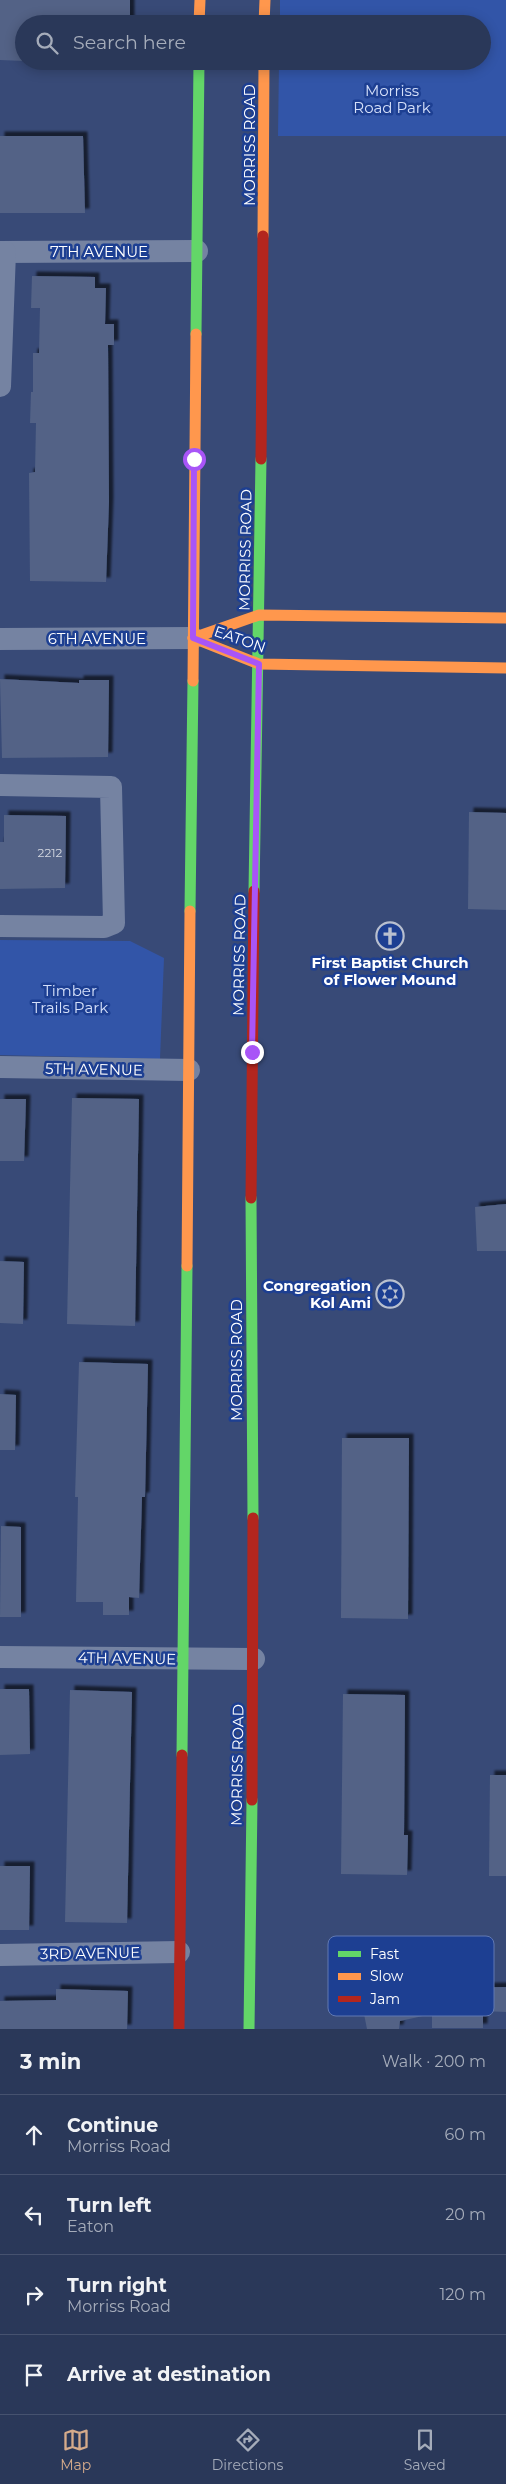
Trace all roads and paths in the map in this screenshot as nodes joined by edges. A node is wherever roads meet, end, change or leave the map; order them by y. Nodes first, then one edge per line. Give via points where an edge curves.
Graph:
1 (200, 0) edge
2 (264, 0) edge
3 (199, 15) edge
4 (264, 15) edge
5 (199, 70) edge
6 (264, 70) edge
7 (197, 251) junction
8 (2, 252) edge
9 (0, 386) edge
10 (259, 614) junction
11 (506, 618) edge
12 (193, 638) junction
13 (0, 639) edge
14 (259, 664) junction
15 (506, 668) edge
16 (0, 784) edge
17 (0, 926) edge
18 (0, 1068) edge
19 (189, 1070) junction
20 (0, 1657) edge
21 (182, 1658) junction
22 (254, 1659) junction
23 (180, 1952) junction
24 (0, 1955) edge
25 (179, 2029) edge
26 (249, 2029) edge

1 - 3 main road
2 - 4 main road
5 - 7 main road
6 - 10 main road, MORRISS ROAD
7 - 8 street, 7TH AVENUE
7 - 12 main road
8 - 9 street
10 - 11 main road, EATON
10 - 12 main road, EATON
10 - 14 main road, MORRISS ROAD
12 - 13 street, 6TH AVENUE
12 - 14 main road, EATON
12 - 19 main road
14 - 15 main road, EATON
14 - 22 main road, MORRISS ROAD via 251,1288
16 - 17 street via 111,787 114,922 104,927
18 - 19 street, 5TH AVENUE
19 - 21 main road
20 - 21 street, 4TH AVENUE
21 - 22 street, 4TH AVENUE
21 - 23 main road
22 - 26 main road, MORRISS ROAD
23 - 24 street, 3RD AVENUE
23 - 25 main road

